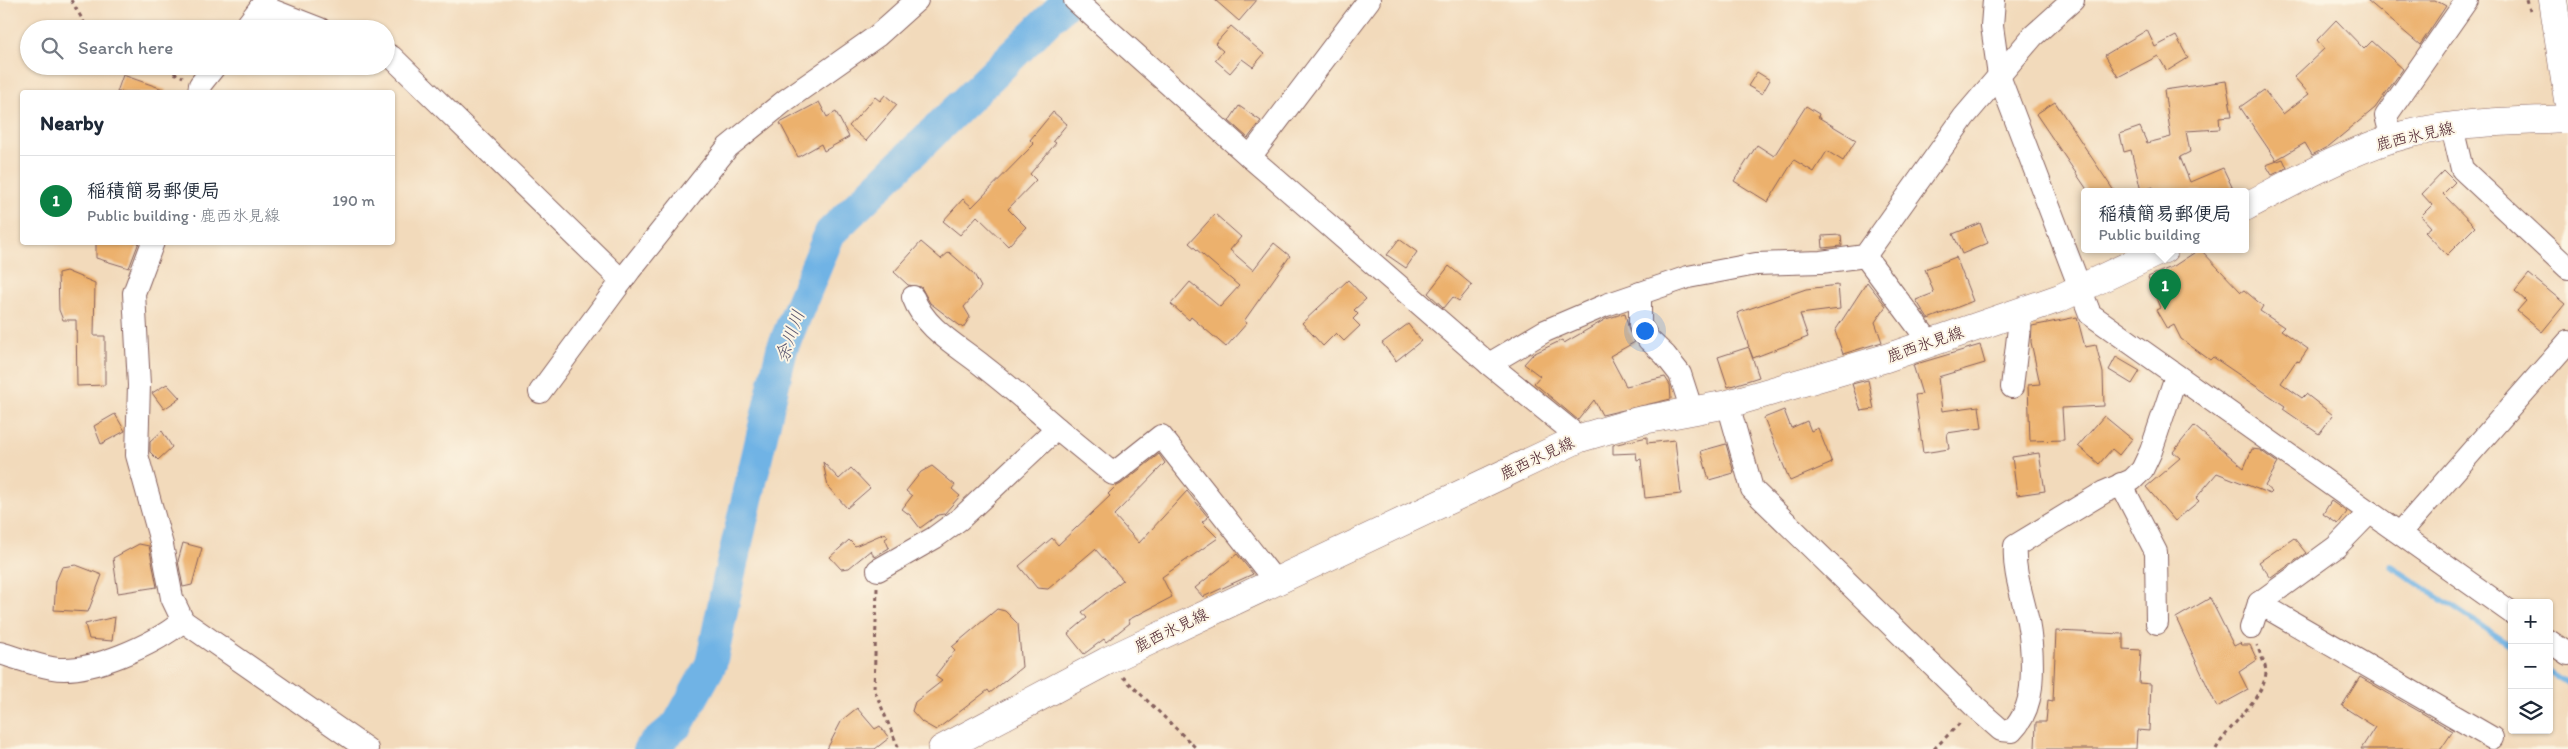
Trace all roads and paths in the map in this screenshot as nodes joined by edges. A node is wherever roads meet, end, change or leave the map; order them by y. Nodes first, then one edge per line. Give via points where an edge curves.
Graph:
1 (70, 0) edge
2 (917, 0) edge
3 (1075, 0) edge
4 (1370, 0) edge
5 (1994, 0) edge
6 (2073, 0) edge
7 (2467, 0) edge
8 (2553, 0) edge
9 (264, 3) edge
10 (82, 20) edge
11 (251, 20) edge
12 (301, 20) edge
13 (395, 60) edge
14 (175, 75) edge
15 (209, 75) edge
16 (1999, 76) junction
17 (199, 89) edge
18 (2568, 100) edge
19 (2568, 119) edge
20 (2452, 127) junction
21 (2392, 139) junction
22 (1250, 157) junction
23 (2249, 205) edge
24 (152, 245) edge
25 (2155, 253) edge
26 (1865, 256) junction
27 (2568, 268) edge
28 (622, 281) junction
29 (2081, 288) junction
30 (1640, 293) junction
31 (913, 297) dead end
32 (2021, 311) junction
33 (2568, 342) edge
34 (1930, 343) junction
35 (1489, 364) junction
36 (2176, 376) junction
37 (2012, 387) dead end
38 (540, 392) dead end
39 (1728, 404) junction
40 (1692, 411) junction
41 (1057, 428) junction
42 (1580, 438) junction
43 (2121, 484) junction
44 (2370, 512) junction
45 (2401, 532) junction
46 (878, 570) joint
47 (1275, 580) junction
48 (2259, 603) junction
49 (2508, 610) edge
50 (184, 621) junction
51 (2157, 623) dead end
52 (2251, 628) joint
53 (2553, 644) edge
54 (0, 653) edge
55 (2568, 654) edge
56 (1107, 661) junction
57 (1976, 708) junction
58 (2492, 738) dead end
59 (367, 749) edge
60 (900, 749) edge
61 (942, 749) edge
62 (1197, 749) edge
63 (1934, 749) edge
64 (2216, 749) edge

1 - 10 path
2 - 28 street via 877,36 786,100 728,147
3 - 22 street
4 - 22 street
5 - 16 street via 1992,26
6 - 16 street via 2034,36
7 - 21 street via 2386,116
8 - 18 main road
9 - 11 street
9 - 12 street
13 - 28 street
14 - 17 path
15 - 17 street
16 - 26 street via 1964,117
16 - 29 street
19 - 20 main road, 鹿西氷見線
20 - 21 main road, 鹿西氷見線
20 - 27 street via 2462,169
21 - 23 main road, 鹿西氷見線 via 2340,158
22 - 35 street
24 - 50 street via 134,293 139,385 138,455 162,545 172,598
25 - 29 main road, 鹿西氷見線
26 - 30 street via 1821,262 1756,264 1688,277
26 - 34 street
28 - 38 street
29 - 32 main road, 鹿西氷見線
29 - 36 street via 2090,314
30 - 35 street via 1545,332
30 - 40 street via 1640,325 1648,340 1665,354 1680,374
31 - 41 street via 918,312 936,330
32 - 34 main road, 鹿西氷見線
32 - 37 street
33 - 45 street
34 - 39 main road, 鹿西氷見線
35 - 42 street
36 - 43 street via 2142,470 2132,480
36 - 44 street
39 - 40 main road, 鹿西氷見線
39 - 57 street via 1752,489
40 - 42 main road, 鹿西氷見線 via 1638,421
41 - 46 street via 960,519
41 - 47 street via 1113,474 1161,436
42 - 47 main road, 鹿西氷見線
43 - 51 street via 2156,552
43 - 57 street via 2015,546 2014,560 2034,662 2029,698 2021,722 2012,732 2001,730
44 - 45 street
44 - 48 street via 2336,547
45 - 49 street
46 - 60 path via 874,690
47 - 56 main road, 鹿西氷見線
48 - 52 street
48 - 58 street
50 - 54 street via 164,637 89,667 53,668
50 - 59 street
52 - 64 path via 2266,670 2262,686
53 - 55 street
56 - 61 main road, 鹿西氷見線
56 - 62 path
57 - 63 path

